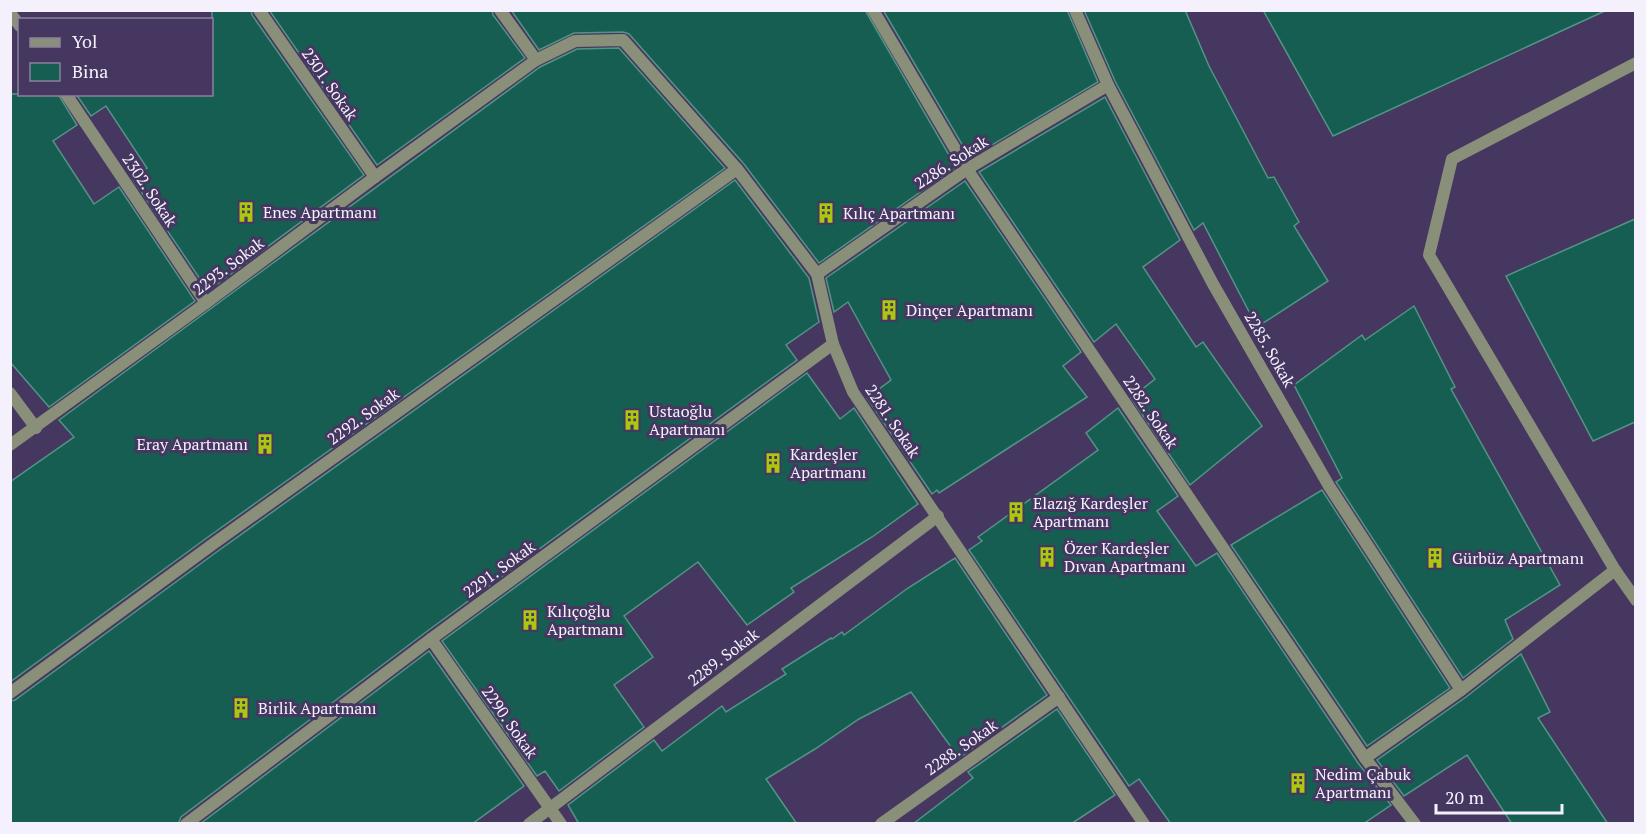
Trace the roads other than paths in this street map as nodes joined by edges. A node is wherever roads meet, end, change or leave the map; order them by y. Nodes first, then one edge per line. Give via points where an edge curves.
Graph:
1 (259, 10) edge
2 (500, 10) edge
3 (873, 10) edge
4 (1075, 10) edge
5 (622, 40) joint
6 (536, 60) junction
7 (1635, 63) edge
8 (1108, 85) junction
9 (67, 96) edge
10 (737, 169) junction
11 (967, 169) junction
12 (375, 177) junction
13 (817, 274) junction
14 (206, 303) junction
15 (833, 344) junction
16 (10, 393) edge
17 (36, 428) junction
18 (10, 445) edge
19 (938, 516) junction
20 (1615, 570) junction
21 (1635, 600) edge
22 (431, 639) junction
23 (1461, 690) junction
24 (10, 693) edge
25 (1059, 697) junction
26 (1365, 758) junction
27 (550, 808) junction
28 (186, 824) edge
29 (528, 824) edge
30 (561, 824) edge
31 (881, 824) edge
32 (1144, 824) edge
33 (1415, 824) edge

1 - 12 street, 2301. Sokak
2 - 6 street
3 - 11 street, 2282. Sokak
4 - 8 street, 2285. Sokak
5 - 6 street, 2293. Sokak via 575,41
5 - 10 street, 2281. Sokak
6 - 12 street, 2293. Sokak
7 - 20 street via 1452,159 1429,255
8 - 11 street, 2286. Sokak
8 - 23 street, 2285. Sokak via 1214,284 1329,486
9 - 14 street, 2302. Sokak
10 - 13 street, 2281. Sokak
10 - 24 street, 2292. Sokak
11 - 13 street, 2286. Sokak
11 - 26 street, 2282. Sokak
12 - 14 street, 2293. Sokak
13 - 15 street, 2281. Sokak
14 - 17 street, 2293. Sokak
15 - 19 street, 2281. Sokak via 853,392
15 - 22 street, 2291. Sokak
16 - 17 street
17 - 18 street, 2293. Sokak
19 - 25 street, 2281. Sokak
19 - 27 street, 2289. Sokak
20 - 21 street
20 - 23 street
22 - 27 street, 2290. Sokak
22 - 28 street, 2291. Sokak
23 - 26 street
25 - 31 street, 2288. Sokak
25 - 32 street, 2281. Sokak
26 - 33 street, 2282. Sokak
27 - 29 street, 2289. Sokak
27 - 30 street, 2290. Sokak

